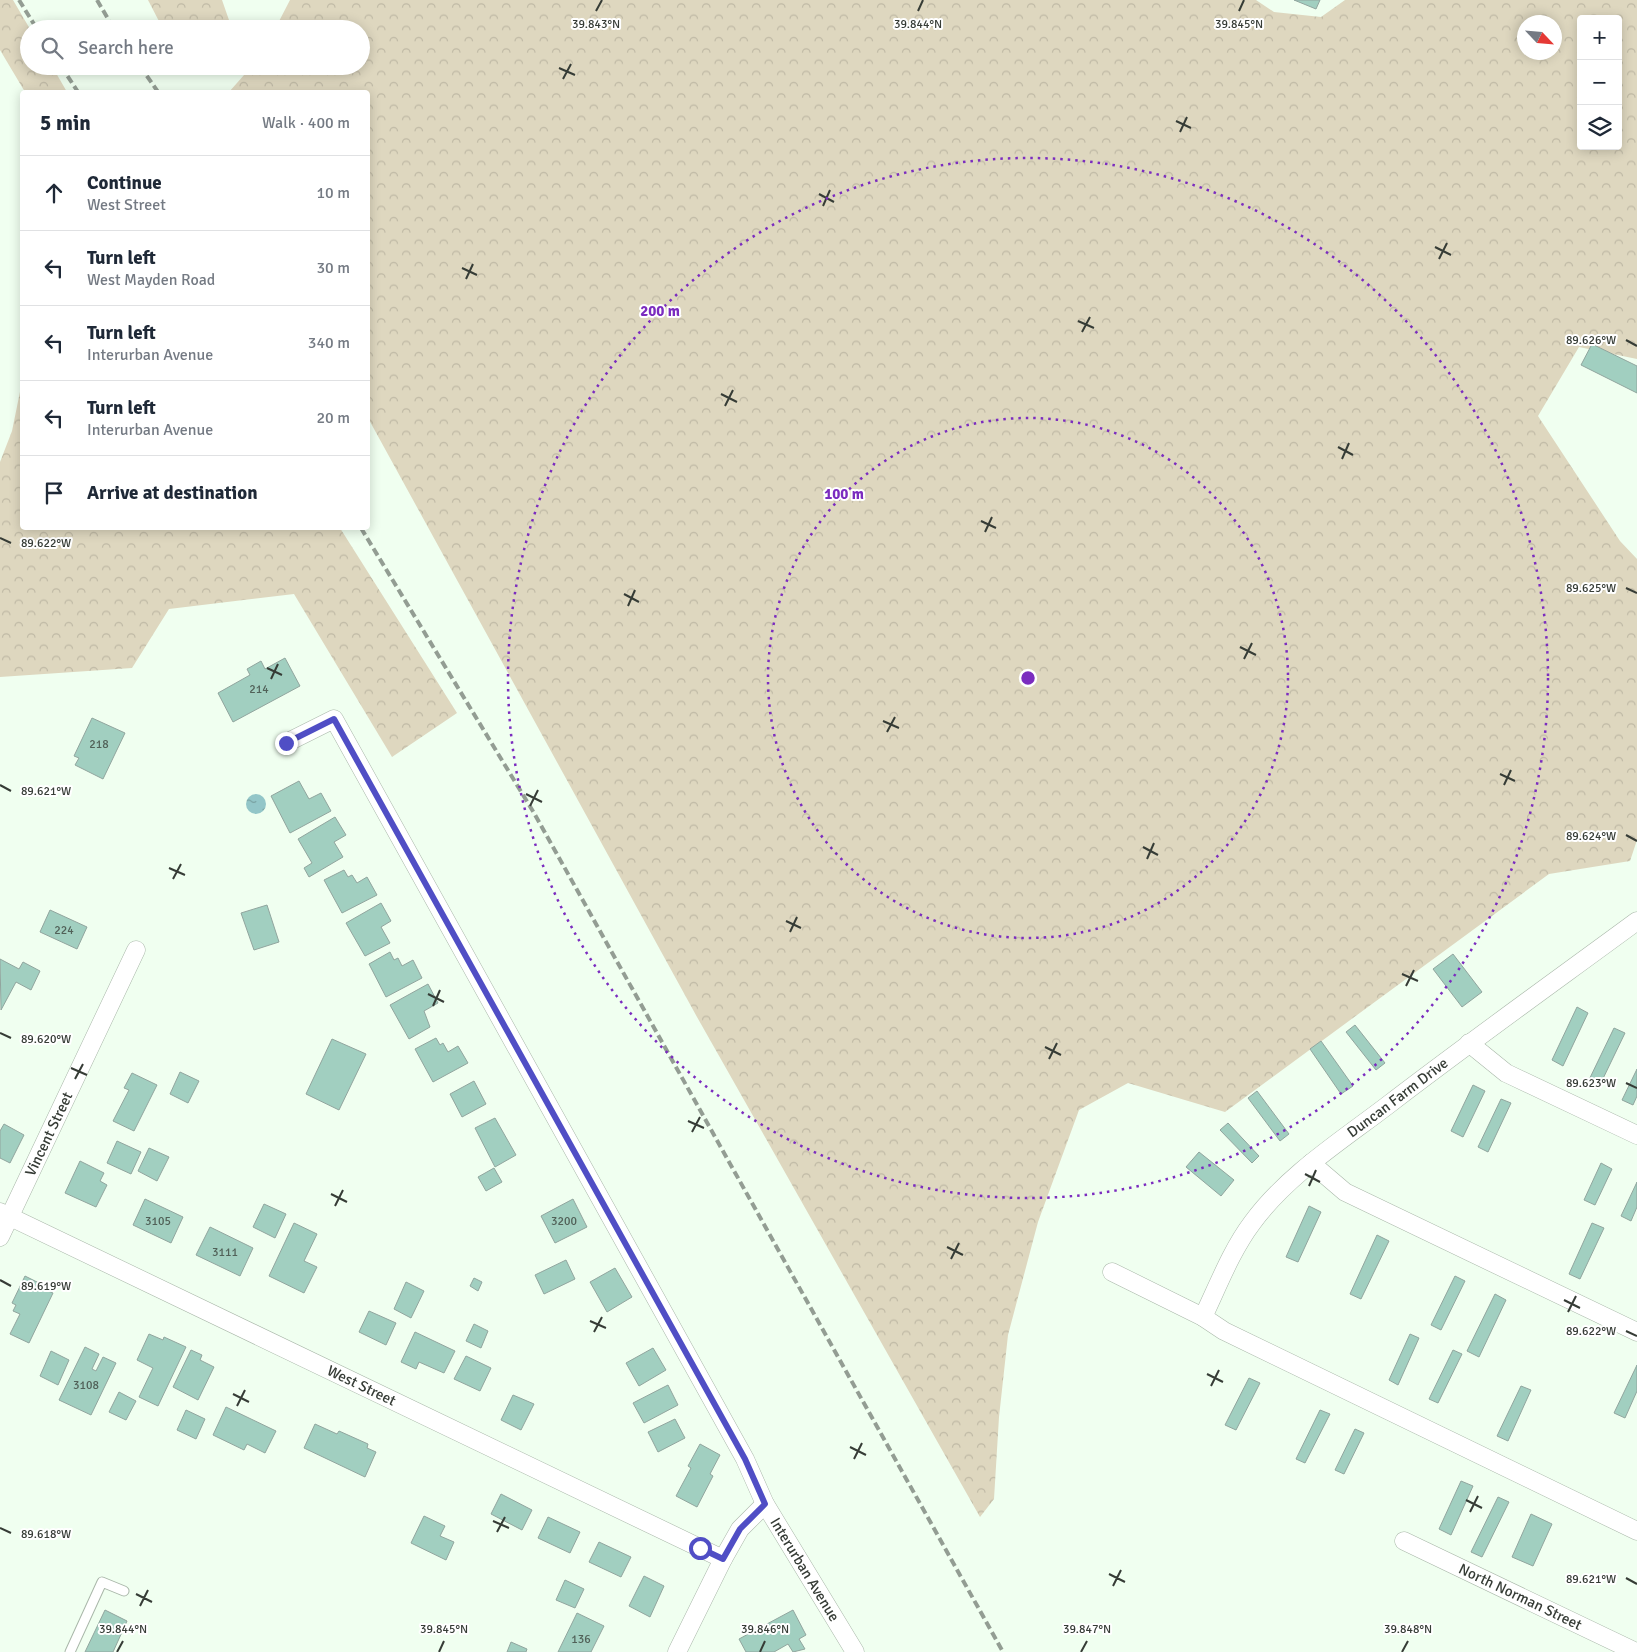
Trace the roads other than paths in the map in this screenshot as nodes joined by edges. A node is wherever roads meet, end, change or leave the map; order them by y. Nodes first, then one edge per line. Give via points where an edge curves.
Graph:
1 (286, 743) dead end
2 (1637, 921) edge
3 (136, 950) dead end
4 (1469, 1043) junction
5 (1637, 1135) edge
6 (1311, 1163) junction
7 (5, 1214) edge
8 (0, 1237) edge
9 (1112, 1272) dead end
10 (1203, 1316) junction
11 (1637, 1332) edge
12 (765, 1504) junction
13 (1637, 1530) edge
14 (1404, 1541) dead end
15 (723, 1559) junction
16 (124, 1591) dead end
17 (70, 1652) edge
18 (677, 1652) edge
19 (855, 1652) edge
20 (1636, 1652) edge

1 - 12 street, Interurban Avenue via 334,719 745,1459
2 - 4 street, Duncan Farm Drive
3 - 7 street, Vincent Street
4 - 5 street via 1506,1073
4 - 6 street, Duncan Farm Drive
6 - 10 street, Duncan Farm Drive via 1252,1223
6 - 11 street via 1345,1192
7 - 8 street, Vincent Street
7 - 15 street, West Street
9 - 10 street
10 - 13 street via 1233,1335
12 - 15 street via 740,1529
12 - 19 street, Interurban Avenue
14 - 20 street, North Norman Street
15 - 18 street
16 - 17 lane via 102,1582

